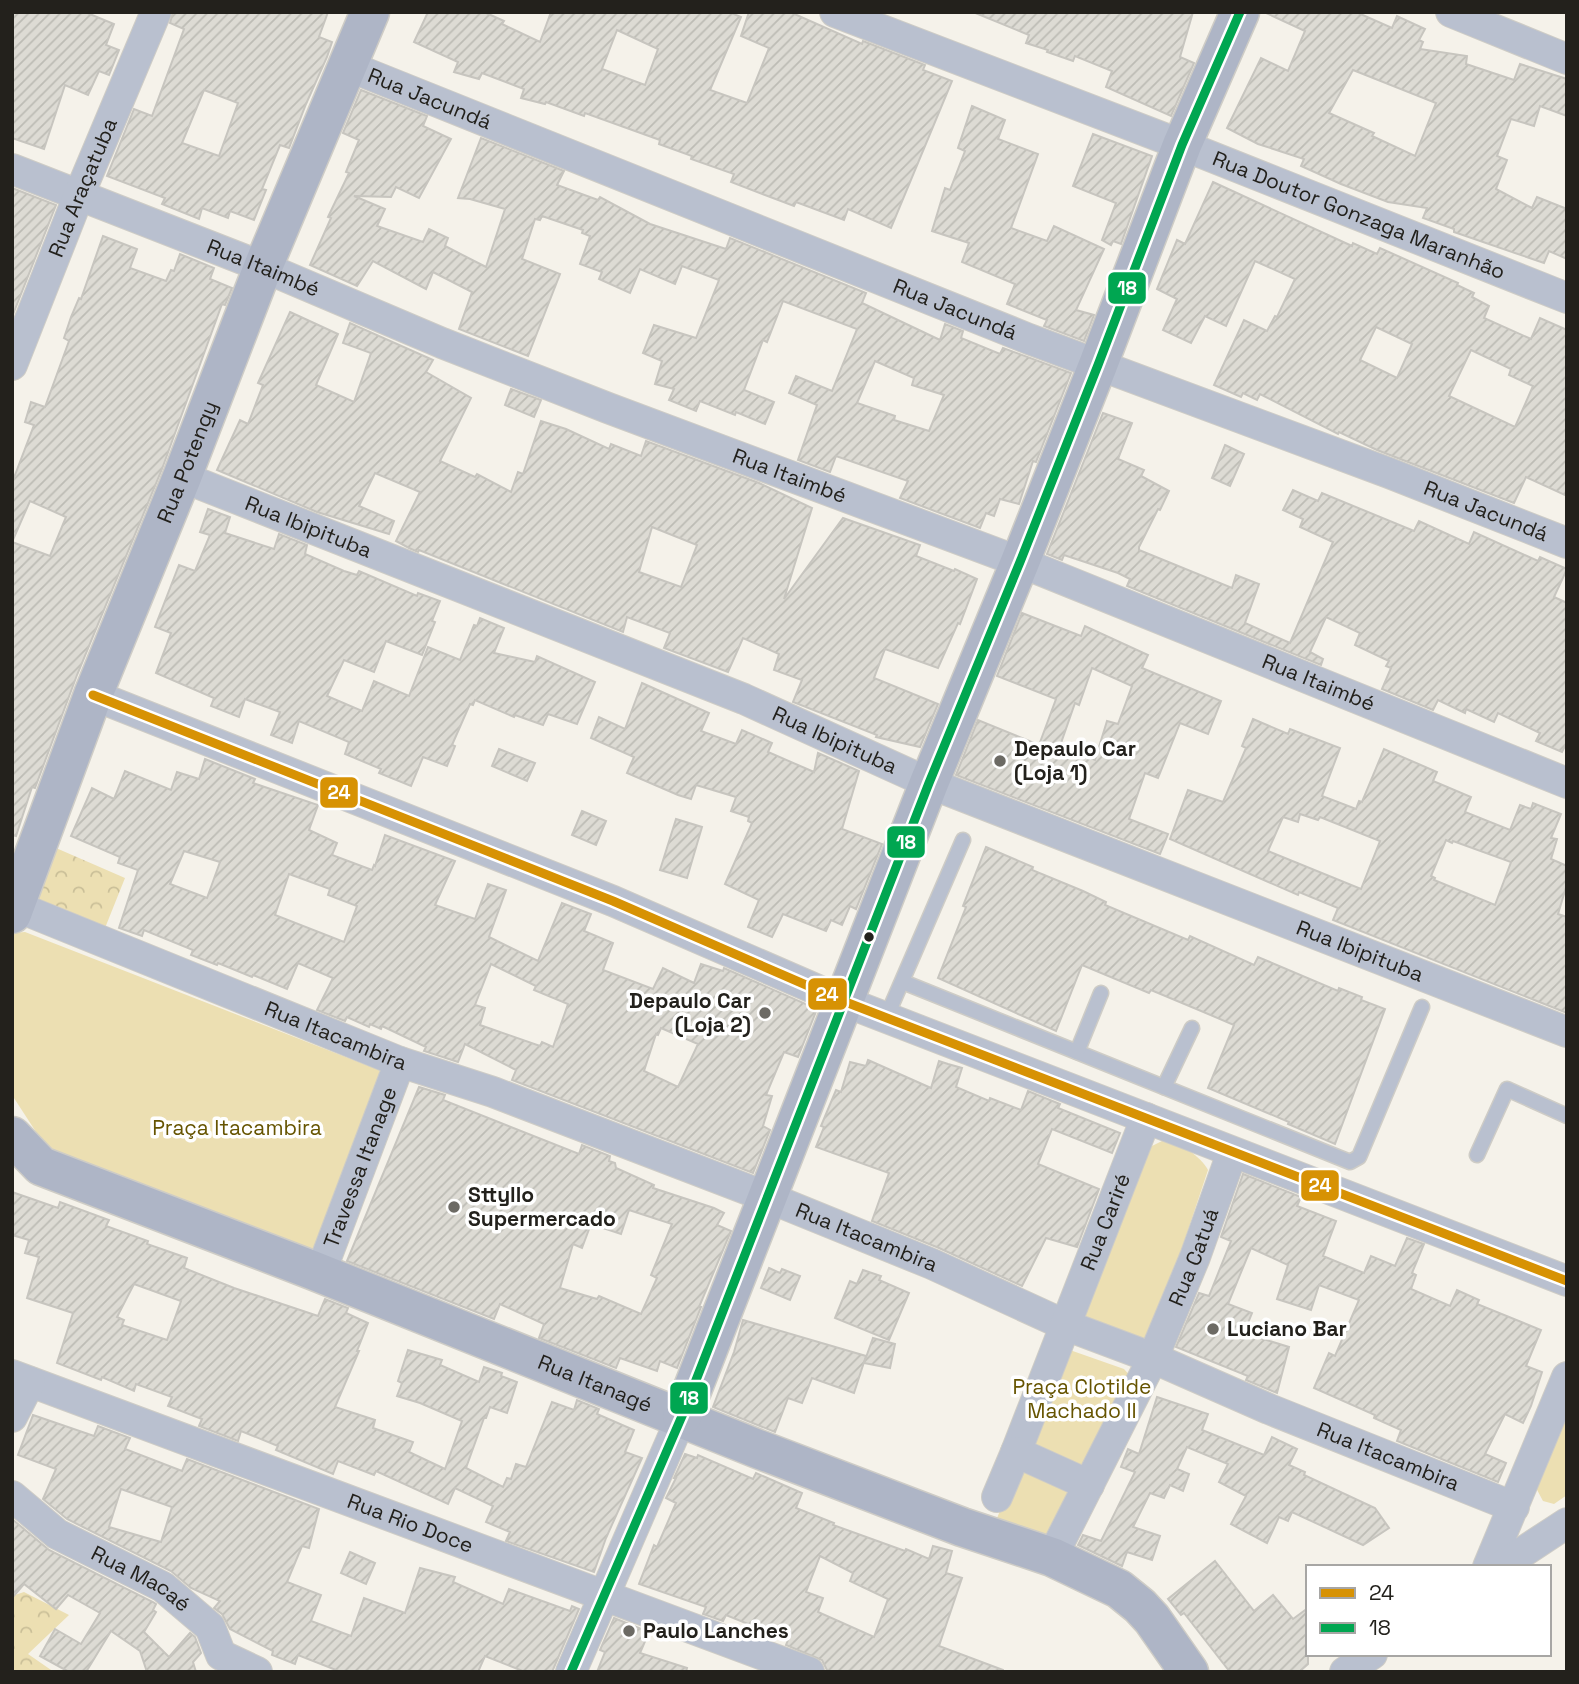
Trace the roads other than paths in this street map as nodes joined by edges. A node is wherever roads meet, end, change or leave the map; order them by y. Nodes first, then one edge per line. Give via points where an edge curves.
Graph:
1 (156, 12) edge
2 (370, 12) edge
3 (835, 12) edge
4 (1240, 12) edge
5 (1451, 12) edge
6 (1567, 59) edge
7 (348, 66) junction
8 (1182, 145) junction
9 (12, 169) edge
10 (79, 195) junction
11 (263, 267) junction
12 (1567, 298) edge
13 (12, 365) edge
14 (1098, 365) junction
15 (182, 477) junction
16 (1567, 543) edge
17 (1020, 562) junction
18 (93, 695) junction
19 (929, 783) junction
20 (1567, 783) edge
21 (962, 840) dead end
22 (14, 910) edge
23 (903, 982) junction
24 (1101, 993) dead end
25 (843, 1001) junction
26 (1422, 1007) dead end
27 (886, 1018) junction
28 (1192, 1028) dead end
29 (1567, 1032) edge
30 (1077, 1052) junction
31 (400, 1062) junction
32 (1164, 1087) junction
33 (1567, 1116) edge
34 (1146, 1118) junction
35 (12, 1136) edge
36 (1232, 1153) junction
37 (1478, 1155) dead end
38 (26, 1161) edge
39 (767, 1197) junction
40 (320, 1274) junction
41 (1567, 1281) edge
42 (1065, 1325) junction
43 (1153, 1358) junction
44 (1567, 1377) edge
45 (21, 1378) edge
46 (682, 1416) junction
47 (12, 1417) edge
48 (1016, 1452) junction
49 (1089, 1485) junction
50 (12, 1496) edge
51 (997, 1497) dead end
52 (1514, 1507) junction
53 (1567, 1522) edge
54 (1052, 1558) junction
55 (1489, 1565) edge
56 (1503, 1565) edge
57 (603, 1595) junction
58 (1369, 1656) edge
59 (1179, 1658) edge
60 (257, 1672) edge
61 (571, 1672) edge
62 (808, 1672) edge
63 (1345, 1672) edge

1 - 10 street, Rua Araçatuba
2 - 7 main road, Rua Potengy
3 - 8 street, Rua Doutor Gonzaga Maranhão
4 - 8 main road
5 - 6 street
7 - 11 main road, Rua Potengy
7 - 14 street, Rua Jacundá
8 - 12 street, Rua Doutor Gonzaga Maranhão
8 - 14 main road
9 - 10 street, Rua Itaimbé
10 - 11 street, Rua Itaimbé
10 - 13 street, Rua Araçatuba
11 - 15 main road, Rua Potengy
11 - 17 street, Rua Itaimbé via 506,368
14 - 16 street, Rua Jacundá
14 - 17 main road
15 - 18 main road, Rua Potengy
15 - 19 street, Rua Ibipituba via 744,699
17 - 19 main road
17 - 20 street, Rua Itaimbé
18 - 22 main road, Rua Potengy
18 - 25 street via 613,901
19 - 25 main road
19 - 29 street, Rua Ibipituba
21 - 23 lane
22 - 31 street, Rua Itacambira
23 - 27 lane
23 - 30 lane
24 - 30 lane
25 - 27 street
25 - 39 main road
26 - 32 lane via 1359,1157 1350,1162
27 - 34 street
28 - 32 lane
30 - 32 lane
31 - 39 street, Rua Itacambira via 493,1092
31 - 40 street, Travessa Itanage
33 - 37 lane via 1507,1089
34 - 36 street
34 - 42 street, Rua Cariré
35 - 38 main road, Rua Itanagé
36 - 41 street
36 - 43 street, Rua Catuá
38 - 40 main road, Rua Itanagé
39 - 42 street, Rua Itacambira via 932,1264
39 - 46 main road
40 - 46 main road, Rua Itanagé
42 - 43 street, Rua Itacambira
42 - 48 street, Rua Cariré
43 - 49 street, Rua Catuá
43 - 52 street, Rua Itacambira
44 - 52 street
45 - 47 street
45 - 57 street, Rua Rio Doce
46 - 54 main road, Rua Itanagé via 758,1449
46 - 57 street
48 - 49 street
48 - 51 street, Rua Cariré
49 - 54 street, Rua Catuá
50 - 60 street, Rua Macaé via 57,1534 163,1587 210,1627 221,1655
52 - 55 street
53 - 56 street
54 - 59 main road, Rua Itanagé via 1119,1589 1140,1606
57 - 61 street
57 - 62 street, Rua Rio Doce
58 - 63 street

